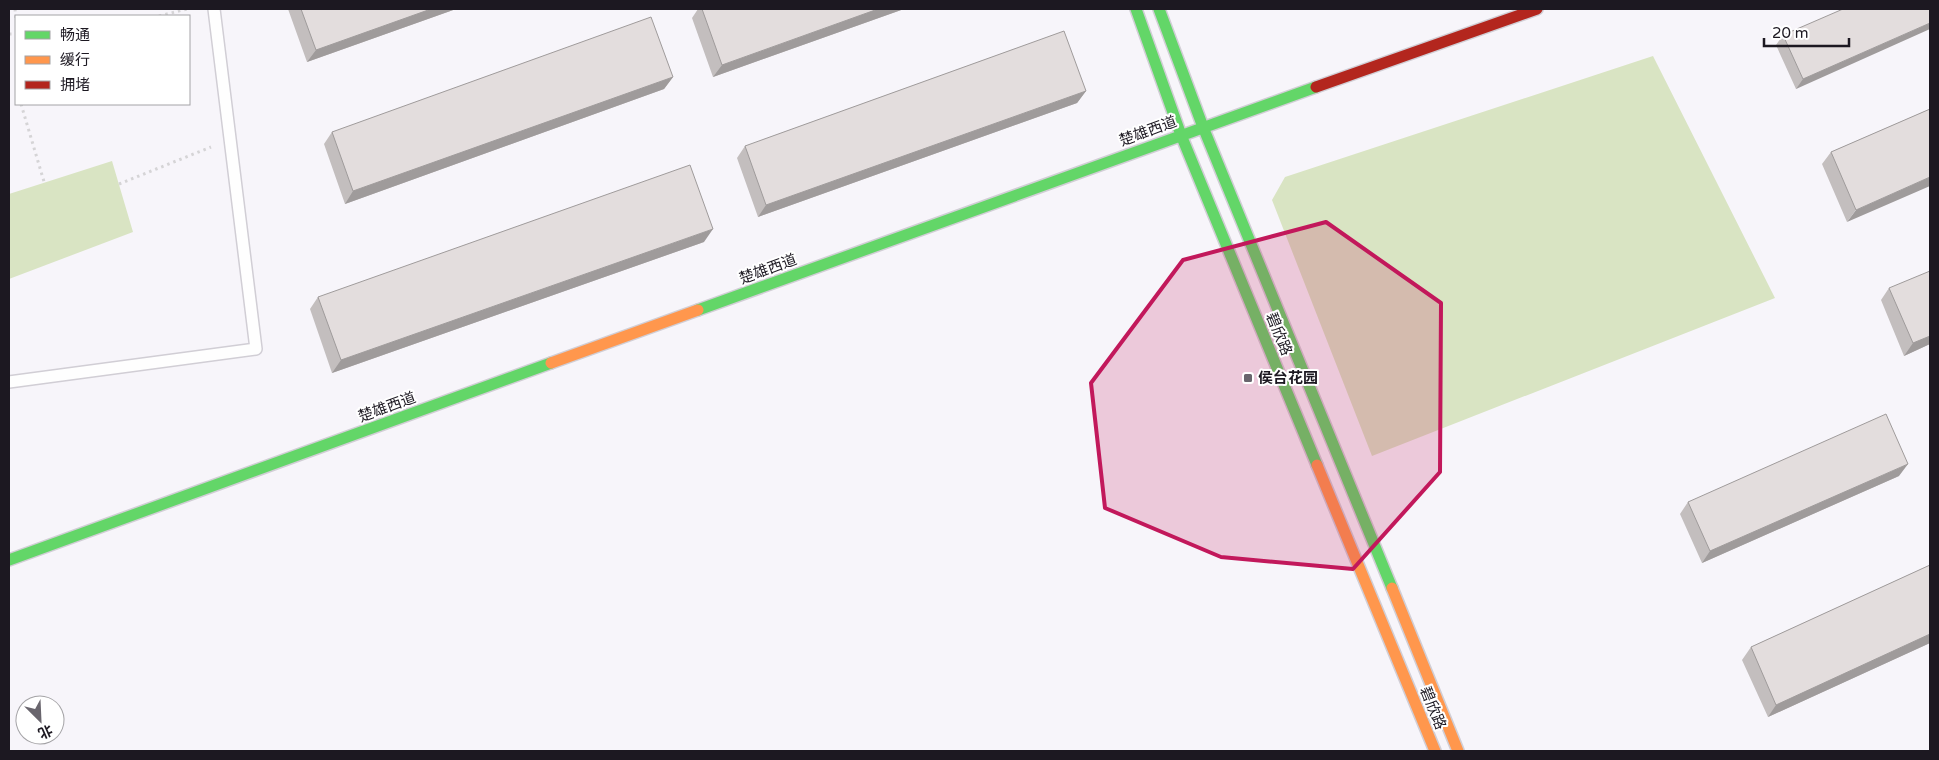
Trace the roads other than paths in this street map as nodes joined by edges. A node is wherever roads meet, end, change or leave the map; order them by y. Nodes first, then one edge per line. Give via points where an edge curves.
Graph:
1 (214, 9) edge
2 (1136, 9) edge
3 (1159, 9) edge
4 (1537, 9) edge
5 (1203, 127) junction
6 (1181, 135) junction
7 (9, 382) edge
8 (9, 560) edge
9 (1435, 751) edge
10 (1458, 751) edge

1 - 7 lane via 256,349
2 - 6 street, 碧欣路
3 - 5 street, 碧欣路
4 - 5 street, 楚雄西道
5 - 6 street, 楚雄西道
5 - 10 street, 碧欣路
6 - 8 street, 楚雄西道
6 - 9 street, 碧欣路

